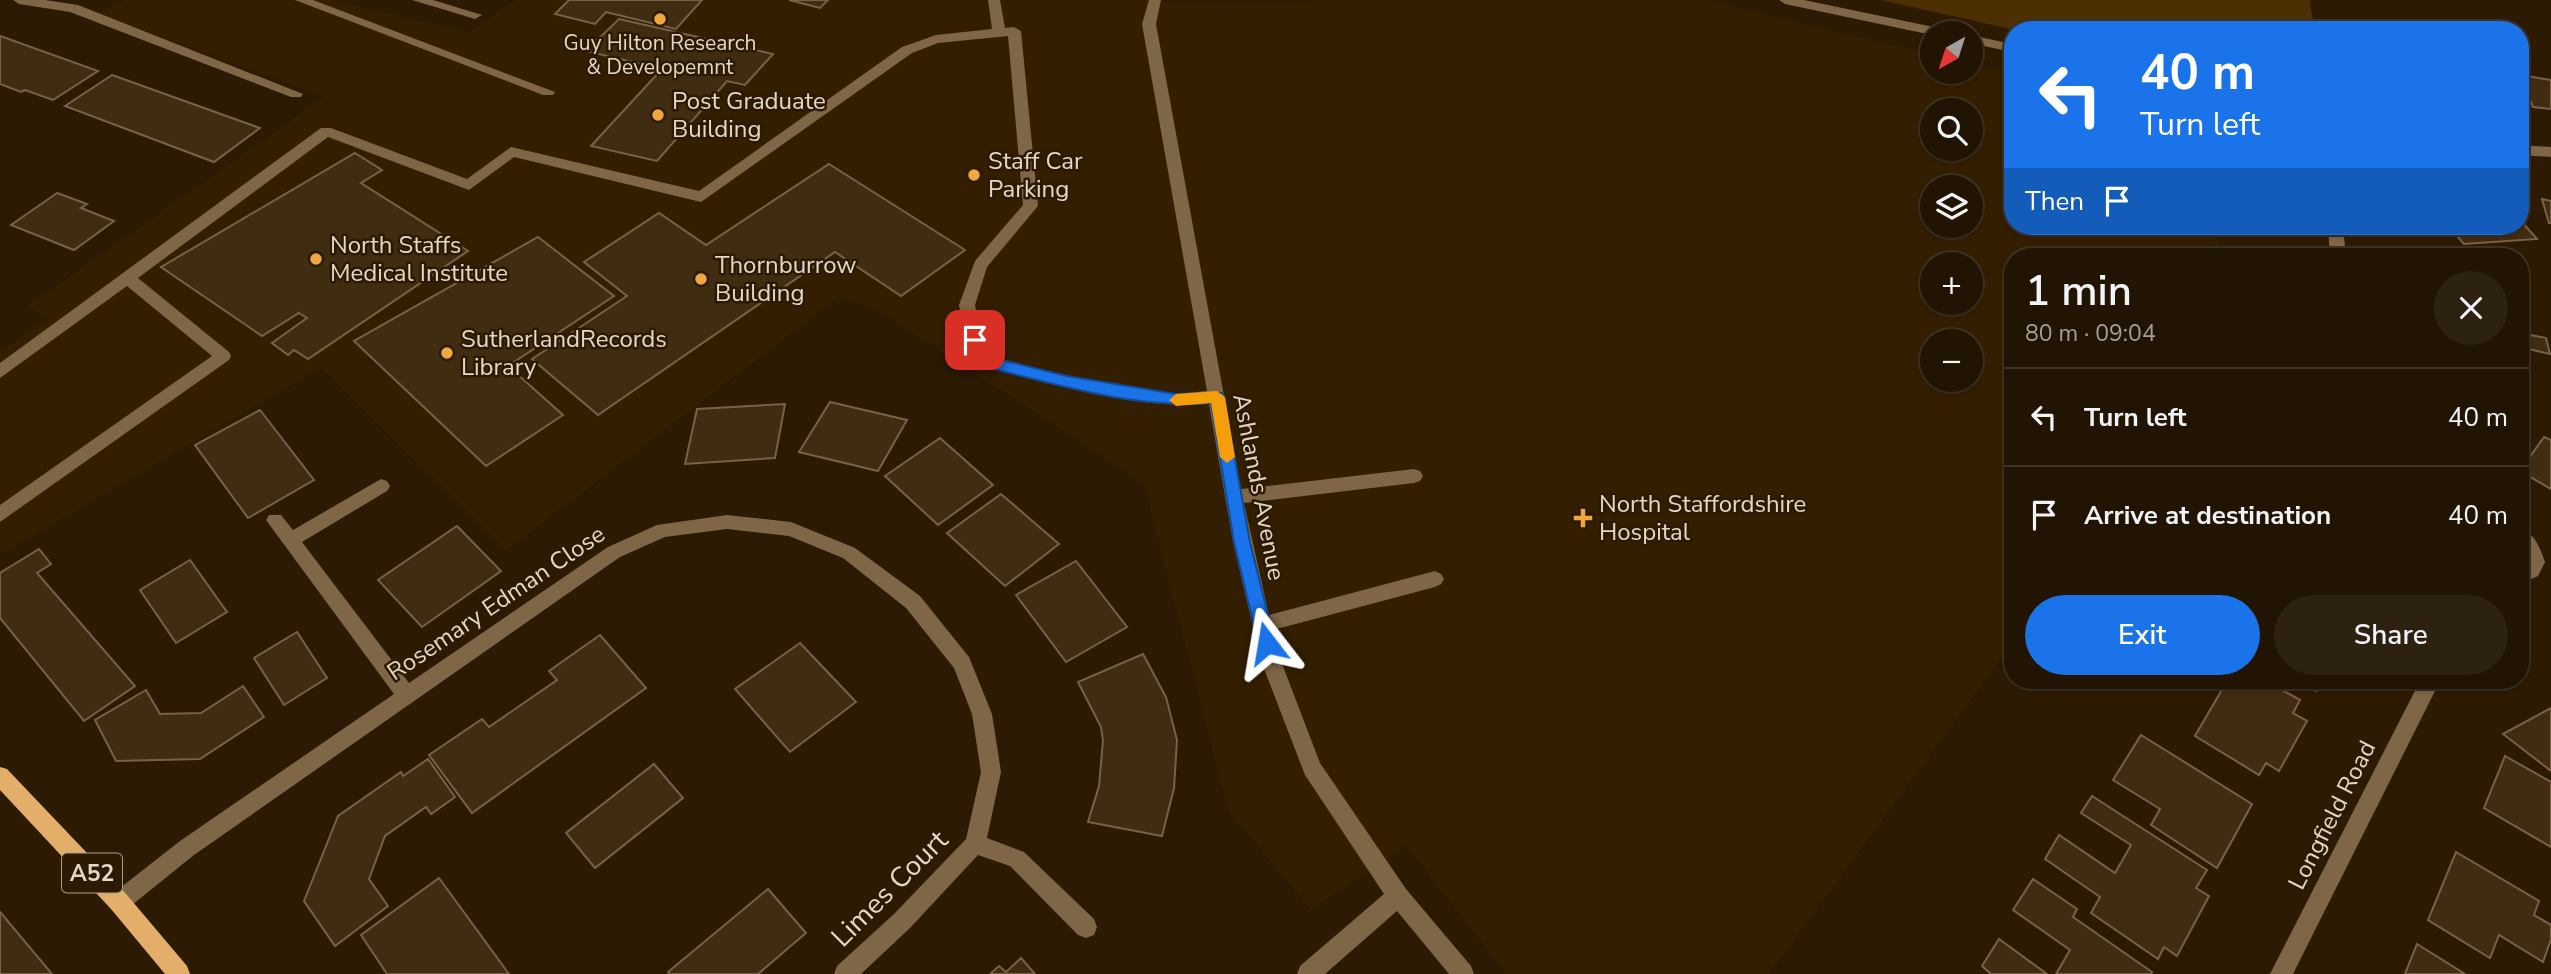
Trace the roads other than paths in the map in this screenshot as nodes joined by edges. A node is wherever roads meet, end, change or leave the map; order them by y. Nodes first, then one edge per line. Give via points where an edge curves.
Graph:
1 (19, 0) edge
2 (90, 0) edge
3 (301, 0) edge
4 (418, 0) edge
5 (994, 0) edge
6 (1155, 0) edge
7 (1785, 0) edge
8 (72, 8) junction
9 (475, 15) dead end
10 (1920, 28) edge
11 (999, 31) junction
12 (1983, 42) edge
13 (2004, 46) edge
14 (548, 92) dead end
15 (296, 94) dead end
16 (2529, 151) edge
17 (2551, 152) edge
18 (127, 277) junction
19 (0, 372) edge
20 (1217, 397) junction
21 (1414, 476) dead end
22 (382, 486) dead end
23 (1234, 497) junction
24 (0, 516) edge
25 (275, 520) dead end
26 (290, 540) junction
27 (2529, 545) edge
28 (2543, 564) edge
29 (1435, 579) dead end
30 (1262, 625) junction
31 (2426, 689) edge
32 (406, 695) junction
33 (0, 776) edge
34 (975, 844) junction
35 (1398, 897) junction
36 (119, 902) junction
37 (1086, 928) dead end
38 (179, 974) edge
39 (845, 974) edge
40 (1308, 974) edge
41 (1463, 974) edge
42 (2281, 974) edge

1 - 8 street
2 - 8 street
3 - 14 street
4 - 9 street
5 - 11 street
6 - 20 street, Ashlands Avenue via 1149,24
7 - 10 street
8 - 15 street
11 - 18 street via 936,38 907,50 701,197 511,152 470,185 326,131
11 - 20 street via 1014,30 1031,206 980,265 967,305 975,340 993,363 1067,382 1176,400
12 - 13 street
16 - 17 street
18 - 19 street
18 - 24 street via 223,356
20 - 23 street, Ashlands Avenue
21 - 23 street
22 - 26 street
23 - 30 street, Ashlands Avenue
25 - 26 street
26 - 32 street
27 - 28 street
29 - 30 street
30 - 35 street, Ashlands Avenue via 1312,768
31 - 42 street, Longfield Road
32 - 34 street, Rosemary Edman Close via 614,552 663,530 726,522 791,529 849,553 913,602 962,663 982,714 991,772
32 - 36 street, Rosemary Edman Close via 187,848
33 - 36 main road, A52
34 - 37 street via 1017,859
34 - 39 street, Limes Court
35 - 40 street
35 - 41 street, Ashlands Avenue
36 - 38 main road, A52

